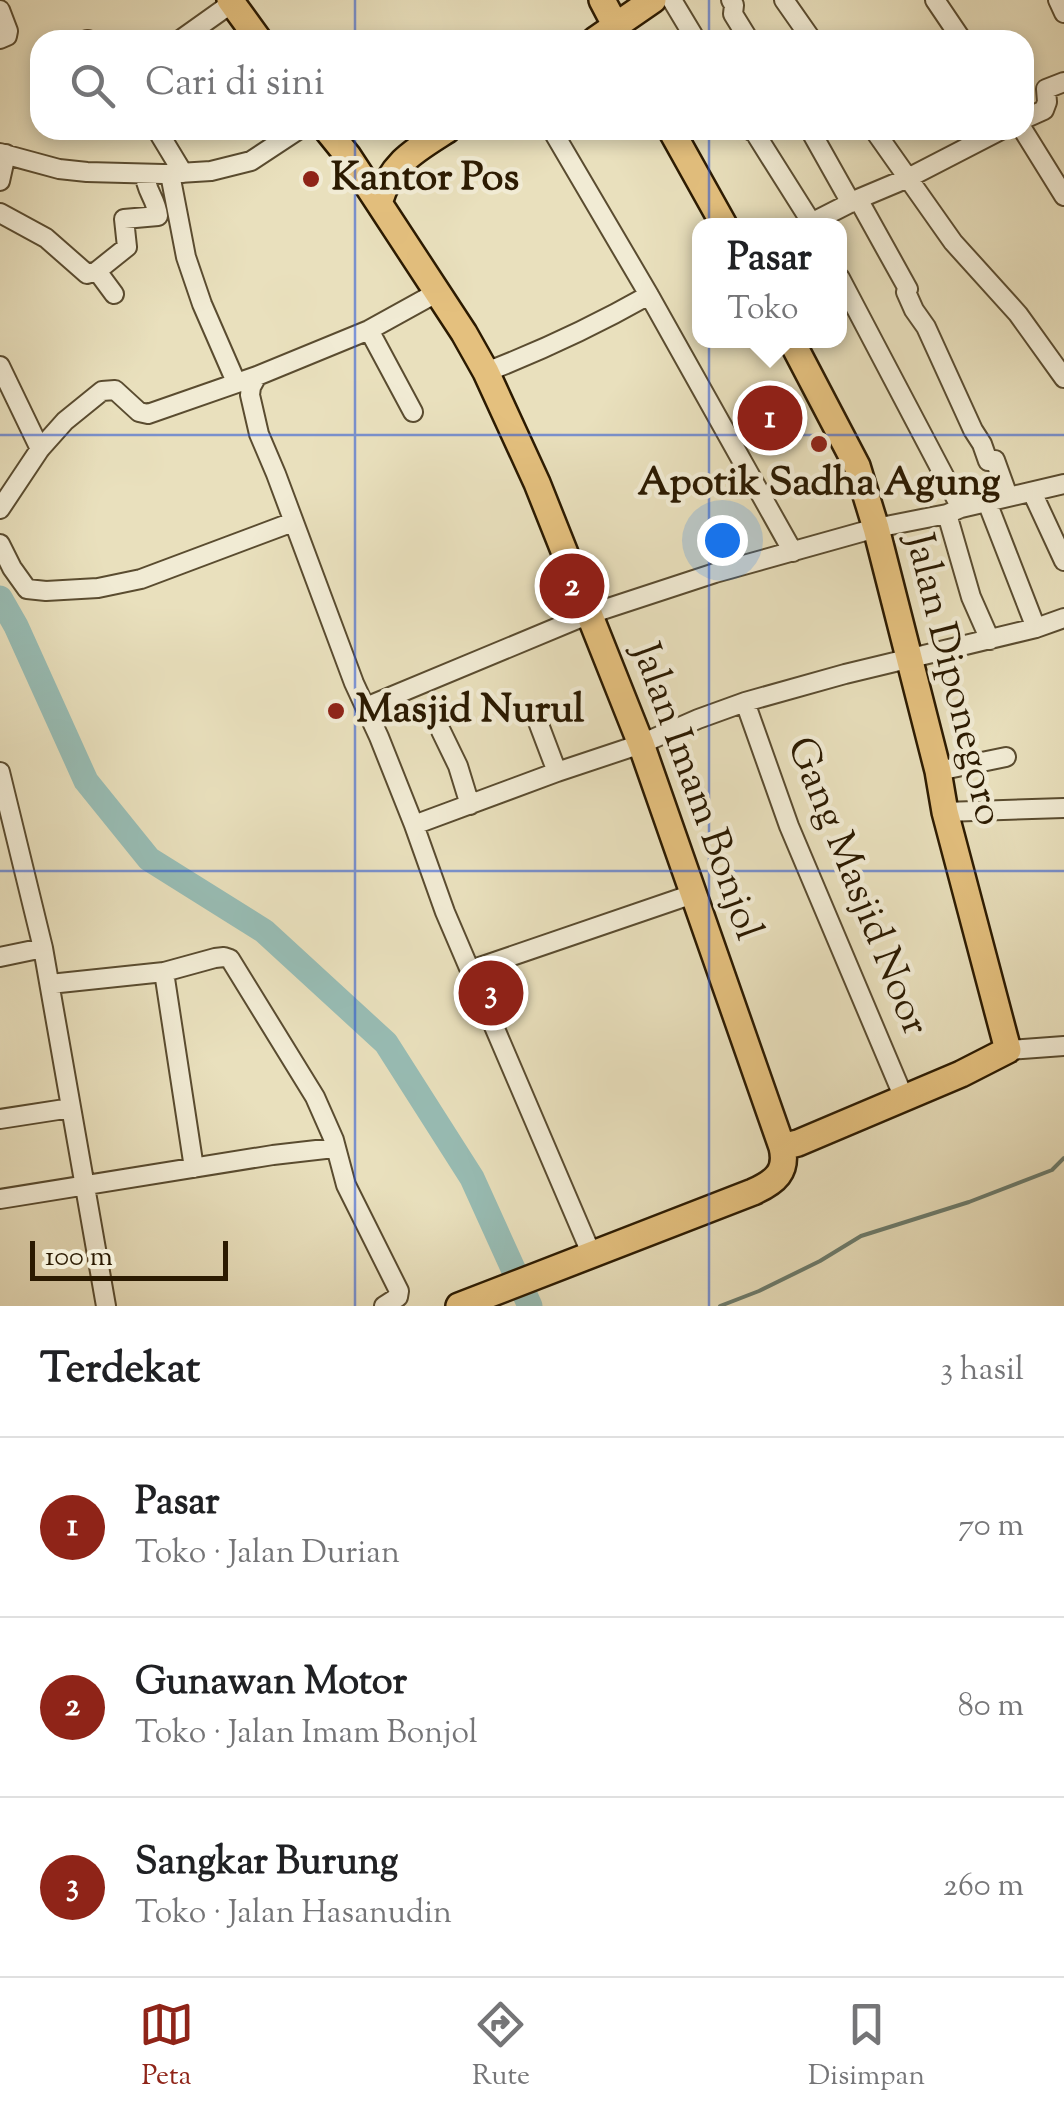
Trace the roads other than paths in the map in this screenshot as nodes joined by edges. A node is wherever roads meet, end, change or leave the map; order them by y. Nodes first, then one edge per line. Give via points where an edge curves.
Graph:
1 (602, 0) edge
2 (654, 0) edge
3 (672, 0) edge
4 (731, 0) edge
5 (784, 0) edge
6 (935, 0) edge
7 (1058, 0) edge
8 (231, 2) edge
9 (0, 10) edge
10 (1064, 13) edge
11 (193, 30) edge
12 (252, 30) edge
13 (610, 30) edge
14 (617, 30) edge
15 (690, 30) edge
16 (743, 30) edge
17 (805, 30) edge
18 (955, 30) edge
19 (0, 38) edge
20 (1064, 82) edge
21 (1034, 114) edge
22 (161, 140) edge
23 (283, 140) edge
24 (335, 140) edge
25 (431, 140) edge
26 (558, 140) edge
27 (677, 140) edge
28 (760, 140) edge
29 (816, 140) edge
30 (881, 140) edge
31 (982, 140) edge
32 (1029, 140) edge
33 (3, 154) edge
34 (408, 154) junction
35 (348, 156) junction
36 (176, 173) junction
37 (145, 174) junction
38 (908, 178) junction
39 (0, 180) edge
40 (1064, 196) edge
41 (855, 201) junction
42 (378, 203) junction
43 (0, 213) edge
44 (720, 218) edge
45 (806, 218) edge
46 (823, 218) edge
47 (97, 271) junction
48 (847, 292) edge
49 (436, 293) junction
50 (114, 294) dead end
51 (649, 294) junction
52 (370, 330) junction
53 (795, 348) edge
54 (0, 366) edge
55 (486, 372) junction
56 (257, 376) junction
57 (1064, 378) edge
58 (236, 382) junction
59 (413, 412) dead end
60 (40, 449) junction
61 (1064, 484) edge
62 (1032, 492) junction
63 (1008, 496) junction
64 (987, 502) junction
65 (0, 509) edge
66 (954, 511) junction
67 (293, 522) junction
68 (876, 528) junction
69 (0, 544) edge
70 (793, 552) junction
71 (1064, 561) edge
72 (587, 615) junction
73 (1064, 618) edge
74 (1036, 628) junction
75 (990, 640) junction
76 (910, 658) junction
77 (745, 702) junction
78 (366, 707) junction
79 (535, 714) dead end
80 (441, 732) dead end
81 (641, 744) junction
82 (1006, 757) dead end
83 (938, 771) junction
84 (0, 772) edge
85 (557, 772) junction
86 (470, 804) junction
87 (1064, 808) edge
88 (945, 812) junction
89 (414, 825) junction
90 (693, 894) junction
91 (43, 948) junction
92 (1, 952) edge
93 (471, 970) junction
94 (164, 972) junction
95 (50, 984) junction
96 (1064, 1046) edge
97 (1008, 1050) junction
98 (904, 1098) junction
99 (71, 1108) junction
100 (0, 1119) edge
101 (782, 1146) junction
102 (334, 1148) junction
103 (194, 1168) junction
104 (86, 1186) junction
105 (0, 1199) edge
106 (591, 1253) junction
107 (470, 1302) edge
108 (106, 1306) edge
109 (384, 1306) edge

1 - 13 highway
2 - 14 highway
3 - 15 street
4 - 16 street
5 - 17 street
6 - 18 street
7 - 10 street
8 - 11 street
8 - 12 highway
9 - 19 street via 8,31
20 - 21 street via 1046,89 1044,110
22 - 36 street
23 - 36 street via 222,170
24 - 35 highway, Jalan Imam Bonjol
25 - 34 highway
26 - 51 street
27 - 44 highway
28 - 45 street
29 - 41 street
30 - 38 street
31 - 38 street
32 - 40 street
33 - 37 street via 59,170
33 - 39 street
34 - 35 highway via 367,163
34 - 42 highway
35 - 42 highway, Jalan Imam Bonjol
36 - 37 street
36 - 58 street via 186,257
37 - 47 street via 158,216 124,220 127,247
38 - 41 street
38 - 57 street
41 - 46 street
41 - 63 street via 908,290
42 - 49 highway, Jalan Imam Bonjol
43 - 47 street via 46,238 86,274
47 - 50 street
48 - 66 street
49 - 52 street
49 - 55 highway, Jalan Imam Bonjol
51 - 55 street via 588,329
51 - 70 street
52 - 56 street
52 - 59 street
53 - 68 highway, Jalan Diponegoro via 857,466
54 - 60 street
55 - 72 highway, Jalan Imam Bonjol
56 - 58 street
56 - 67 street via 252,410
58 - 60 street via 148,414 115,390 102,391
60 - 65 street
61 - 62 street
62 - 63 street
62 - 71 street
63 - 64 street
64 - 66 street
64 - 74 street
66 - 68 street
66 - 75 street via 971,597
67 - 69 street via 141,580 46,592 26,590
67 - 78 street
68 - 70 street
68 - 76 highway, Jalan Diponegoro
70 - 72 street
72 - 78 street
72 - 81 highway, Jalan Imam Bonjol
73 - 74 street
74 - 75 street
75 - 76 street
76 - 77 street
76 - 83 highway, Jalan Diponegoro
77 - 81 street
77 - 98 street, Gang Masjid Noor via 789,826
78 - 89 street
79 - 85 street
80 - 86 street
81 - 85 street
81 - 90 highway, Jalan Imam Bonjol
82 - 83 street
83 - 88 highway, Jalan Diponegoro
84 - 91 street
85 - 86 street
86 - 89 street
87 - 88 street
88 - 97 highway, Jalan Diponegoro
89 - 93 street
90 - 93 street
90 - 101 highway, Jalan Imam Bonjol
91 - 92 street
91 - 95 street
93 - 106 street
94 - 95 street
94 - 102 street via 230,960 314,1097
94 - 103 street
95 - 99 street
96 - 97 street
97 - 98 highway
98 - 101 highway
99 - 100 street
99 - 104 street
101 - 106 highway via 783,1169 764,1187
102 - 103 street
102 - 109 street via 399,1291
103 - 104 street
104 - 105 street
104 - 108 street
106 - 107 highway

